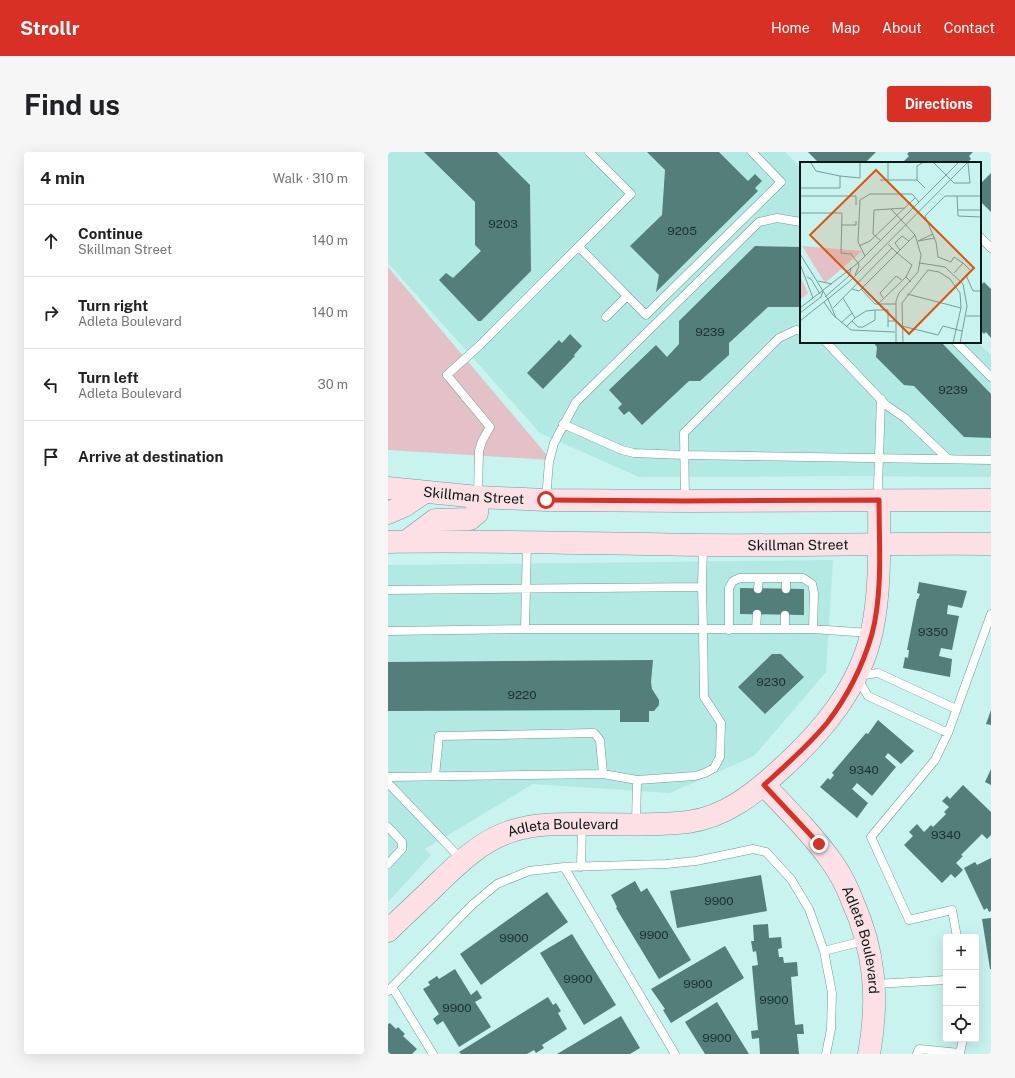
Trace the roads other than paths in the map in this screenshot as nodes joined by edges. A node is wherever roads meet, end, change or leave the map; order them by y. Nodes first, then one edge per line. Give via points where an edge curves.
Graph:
1 (589, 152) edge
2 (752, 152) edge
3 (800, 222) edge
4 (981, 238) edge
5 (579, 247) junction
6 (991, 248) edge
7 (627, 296) junction
8 (606, 317) dead end
9 (800, 331) edge
10 (827, 343) edge
11 (957, 343) edge
12 (991, 377) edge
13 (881, 399) junction
14 (563, 424) junction
15 (684, 456) junction
16 (879, 458) junction
17 (948, 459) junction
18 (991, 460) edge
19 (388, 488) edge
20 (425, 492) junction
21 (478, 497) junction
22 (546, 500) junction
23 (879, 500) junction
24 (991, 500) edge
25 (685, 501) junction
26 (388, 513) edge
27 (397, 542) edge
28 (528, 542) junction
29 (879, 544) junction
30 (991, 544) edge
31 (703, 545) junction
32 (758, 578) junction
33 (786, 578) junction
34 (702, 587) junction
35 (758, 588) dead end
36 (527, 589) junction
37 (786, 589) dead end
38 (388, 590) edge
39 (757, 614) dead end
40 (785, 614) dead end
41 (991, 614) edge
42 (526, 629) junction
43 (703, 629) junction
44 (756, 629) junction
45 (785, 629) junction
46 (813, 629) junction
47 (730, 630) junction
48 (388, 631) edge
49 (872, 633) junction
50 (856, 676) junction
51 (956, 709) junction
52 (948, 733) junction
53 (603, 774) junction
54 (435, 776) junction
55 (388, 777) edge
56 (637, 780) junction
57 (388, 783) edge
58 (764, 785) junction
59 (582, 824) junction
60 (636, 824) junction
61 (388, 827) edge
62 (462, 860) junction
63 (388, 864) edge
64 (564, 867) junction
65 (581, 867) junction
66 (388, 931) edge
67 (956, 934) edge
68 (867, 940) junction
69 (824, 951) junction
70 (943, 980) edge
71 (874, 984) junction
72 (390, 989) edge
73 (962, 1042) edge
74 (432, 1054) edge
75 (675, 1054) edge
76 (826, 1054) edge
77 (869, 1054) edge
78 (917, 1054) edge

1 - 5 lane via 631,194
2 - 7 lane via 781,182 646,315
3 - 14 lane via 777,218 759,222 576,402
4 - 6 lane
5 - 7 lane
5 - 21 lane via 447,375 490,427 479,451
7 - 8 lane
9 - 15 lane via 796,330 778,338 684,433
10 - 13 lane
11 - 12 lane
13 - 16 lane
13 - 17 lane
14 - 15 lane via 622,450
14 - 22 lane via 548,462
15 - 16 lane
15 - 25 lane
16 - 17 lane
16 - 23 lane
17 - 18 lane
19 - 20 main road, Skillman Street
20 - 21 main road, Skillman Street
20 - 26 main road
21 - 22 main road, Skillman Street
21 - 27 main road via 477,514 470,519 435,520
22 - 25 main road, Skillman Street
23 - 24 main road, Skillman Street
23 - 25 main road, Skillman Street
23 - 29 main road, Adleta Boulevard
27 - 28 main road, Skillman Street
28 - 31 main road, Skillman Street
28 - 36 lane
29 - 30 main road, Skillman Street
29 - 31 main road, Skillman Street
29 - 49 main road, Adleta Boulevard via 878,592
31 - 34 lane
32 - 33 lane
32 - 35 lane
32 - 47 lane via 740,578 733,581 729,588
33 - 37 lane
33 - 46 lane via 804,578 812,584
34 - 36 lane
34 - 43 lane
36 - 38 lane
36 - 42 lane
39 - 44 lane
40 - 45 lane
41 - 51 lane
42 - 43 lane
42 - 48 lane
43 - 47 lane
43 - 56 lane via 704,697 721,723 720,757 714,768 695,776
44 - 45 lane
44 - 47 lane
45 - 46 lane
46 - 49 lane
49 - 50 main road, Adleta Boulevard
50 - 51 lane via 878,673
50 - 52 lane via 868,696
50 - 58 main road, Adleta Boulevard via 827,723
51 - 52 lane
52 - 67 lane via 935,760 871,838 909,920 952,910
53 - 54 lane
53 - 54 lane via 600,740 594,733 439,736
53 - 56 lane
54 - 55 lane
56 - 60 lane
57 - 62 lane
58 - 60 main road, Adleta Boulevard via 718,814 667,824
58 - 68 main road, Adleta Boulevard via 804,827 834,864 858,913
59 - 60 main road, Adleta Boulevard
59 - 62 main road, Adleta Boulevard via 533,825 508,832 480,846
59 - 65 lane
61 - 63 lane via 402,842 402,849
62 - 66 main road, Adleta Boulevard
64 - 65 lane
64 - 72 lane via 529,870 497,884 472,905
64 - 75 lane
65 - 69 lane via 666,864 753,850 766,852 791,879 809,909
68 - 69 lane
68 - 71 main road, Adleta Boulevard
69 - 76 lane via 832,993 831,1029
70 - 71 lane
71 - 77 main road, Adleta Boulevard
72 - 74 lane
73 - 78 lane via 960,1052 919,1049

